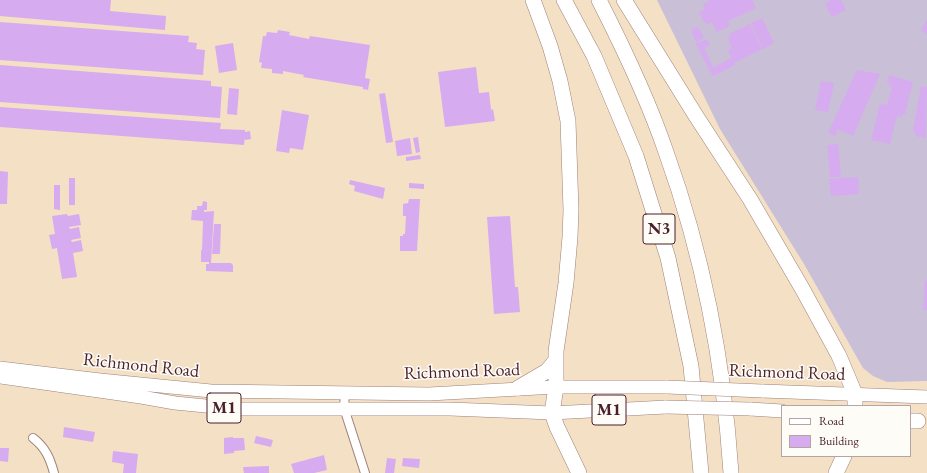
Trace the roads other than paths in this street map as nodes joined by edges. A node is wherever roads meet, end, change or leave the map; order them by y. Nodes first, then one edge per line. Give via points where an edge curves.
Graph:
1 (533, 0) edge
2 (564, 0) edge
3 (599, 0) edge
4 (624, 0) edge
5 (556, 360) junction
6 (0, 368) edge
7 (0, 377) edge
8 (556, 387) junction
9 (518, 388) junction
10 (344, 392) junction
11 (927, 398) edge
12 (855, 400) edge
13 (344, 408) junction
14 (781, 411) edge
15 (552, 413) junction
16 (34, 438) dead end
17 (844, 457) edge
18 (54, 473) edge
19 (365, 473) edge
20 (579, 473) edge
21 (701, 473) edge
22 (731, 473) edge
23 (836, 473) edge

1 - 5 highway via 550,46 568,121 570,237
2 - 21 highway, N3 via 594,56 636,156 668,258 691,366
3 - 22 highway, N3 via 649,107 666,151 697,250 720,367
4 - 12 highway via 803,290 839,356
5 - 8 highway
5 - 9 highway via 547,371
6 - 10 highway, Richmond Road / M1 via 211,391
7 - 13 highway, Richmond Road / M1 via 210,407
8 - 9 highway, Richmond Road / M1
8 - 12 highway, Richmond Road / M1, bridge via 667,387 762,391
8 - 15 highway
9 - 10 highway, Richmond Road / M1 via 429,394
10 - 13 street
11 - 12 highway, Richmond Road / M1
13 - 15 highway, Richmond Road / M1
13 - 19 street
14 - 15 highway, Richmond Road / M1, bridge via 666,407
15 - 20 highway
16 - 18 street via 46,451
17 - 23 highway

